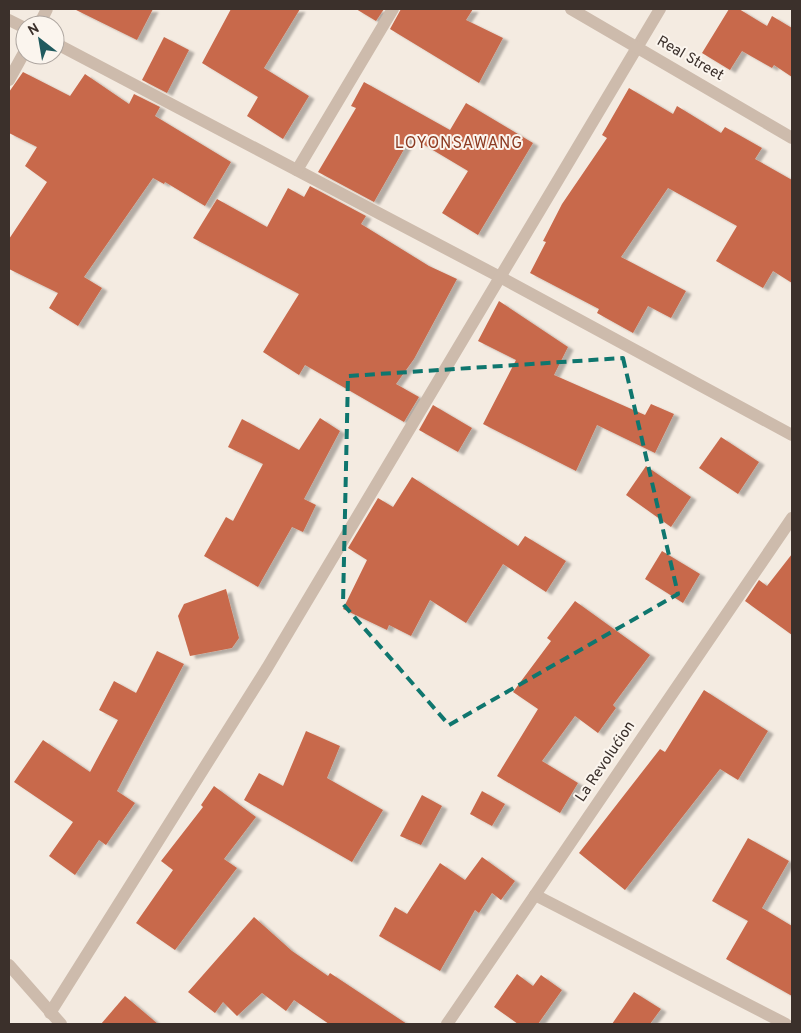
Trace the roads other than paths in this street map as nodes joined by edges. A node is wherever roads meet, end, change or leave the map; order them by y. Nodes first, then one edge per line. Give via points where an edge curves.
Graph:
1 (393, 9) edge
2 (571, 9) edge
3 (660, 9) edge
4 (637, 47) junction
5 (65, 48) edge
6 (17, 65) edge
7 (9, 80) edge
8 (792, 138) edge
9 (297, 170) junction
10 (500, 277) junction
11 (792, 435) edge
12 (792, 518) edge
13 (535, 895) junction
14 (9, 965) edge
15 (50, 1013) junction
16 (61, 1024) edge
17 (447, 1024) edge
18 (786, 1024) edge

1 - 9 street
2 - 4 street, Real Street
3 - 4 street
4 - 8 street, Real Street
4 - 10 street
5 - 9 street
6 - 7 street
9 - 10 street
10 - 11 street
10 - 15 street via 267,668
12 - 13 street, La Revolućion
13 - 17 street, La Revolućion
13 - 18 street
14 - 15 street
15 - 16 street

